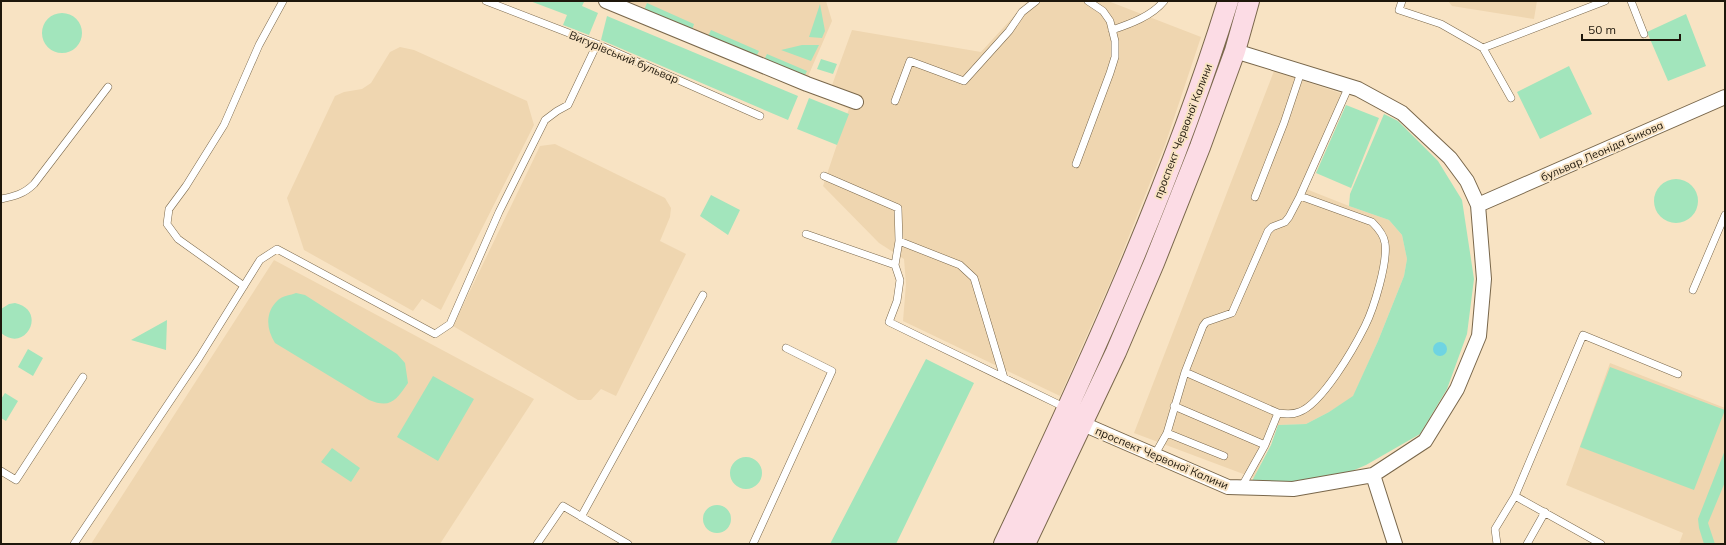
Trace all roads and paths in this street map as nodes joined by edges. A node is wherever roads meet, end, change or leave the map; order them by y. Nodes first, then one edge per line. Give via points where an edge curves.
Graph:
1 (283, 1) edge
2 (486, 1) edge
3 (606, 1) edge
4 (1036, 1) edge
5 (1088, 1) edge
6 (1164, 1) edge
7 (1228, 1) edge
8 (1249, 1) edge
9 (1402, 1) edge
10 (1605, 1) edge
11 (1631, 1) edge
12 (1112, 30) junction
13 (1644, 34) dead end
14 (597, 44) junction
15 (1483, 48) junction
16 (1235, 51) junction
17 (1301, 72) junction
18 (1349, 86) junction
19 (108, 87) dead end
20 (1725, 97) edge
21 (1511, 98) dead end
22 (895, 101) dead end
23 (856, 102) dead end
24 (760, 116) dead end
25 (1076, 164) dead end
26 (824, 176) dead end
27 (1300, 196) junction
28 (1255, 197) dead end
29 (1, 199) edge
30 (1478, 205) junction
31 (1725, 216) edge
32 (806, 234) dead end
33 (899, 241) junction
34 (895, 265) junction
35 (244, 286) junction
36 (1693, 290) dead end
37 (703, 295) dead end
38 (786, 348) dead end
39 (1185, 372) junction
40 (1678, 374) dead end
41 (83, 377) dead end
42 (1004, 378) junction
43 (1174, 406) junction
44 (1068, 408) junction
45 (1278, 413) junction
46 (1083, 424) junction
47 (1167, 433) junction
48 (1265, 445) junction
49 (1154, 456) junction
50 (1224, 456) dead end
51 (1, 471) edge
52 (1373, 475) junction
53 (1240, 488) junction
54 (1515, 496) junction
55 (1544, 512) junction
56 (581, 517) junction
57 (74, 544) edge
58 (537, 544) edge
59 (628, 544) edge
60 (753, 544) edge
61 (1004, 544) edge
62 (1025, 544) edge
63 (1395, 544) edge
64 (1497, 544) edge
65 (1528, 544) edge
66 (1601, 544) edge

1 - 35 lane via 259,45 224,125 169,209 167,224 178,240
2 - 14 lane, Вигурівський бульвар
3 - 23 street via 806,84
4 - 22 lane via 1022,12 1009,31 964,81 910,61
5 - 12 lane via 1103,11 1110,21
6 - 12 lane via 1131,24
7 - 44 main road, проспект Червоної Калини via 1208,64 1136,253
8 - 16 main road, проспект Червоної Калини
9 - 15 lane via 1399,10 1441,24
10 - 15 lane
11 - 13 lane
12 - 25 lane via 1115,57
14 - 24 lane, Вигурівський бульвар
14 - 35 lane via 568,105 545,120 499,212 450,324 434,334 278,249 260,260
15 - 21 lane
16 - 17 street, проспект Червоної Калини
16 - 46 main road, проспект Червоної Калини via 1200,147 1156,255
17 - 18 street, проспект Червоної Калини
17 - 28 lane
18 - 27 lane
18 - 30 street, проспект Червоної Калини via 1402,113 1450,158 1467,181
19 - 29 lane via 34,184 21,194
20 - 30 street, бульвар Леоніда Бикова
26 - 33 lane via 898,208
27 - 39 lane via 1286,220 1268,231 1232,313 1206,322 1203,326
27 - 45 lane via 1372,222 1385,242 1385,257 1366,325 1328,387 1312,404 1299,412
30 - 52 street, проспект Червоної Калини via 1484,279 1479,336 1457,389 1425,441
31 - 36 lane
32 - 34 lane
33 - 34 lane
33 - 42 lane via 960,265 974,278
34 - 42 lane via 900,280 897,301 889,322
35 - 57 lane via 195,364
37 - 56 lane
38 - 60 lane via 832,371
39 - 43 lane
39 - 45 lane
40 - 54 lane via 1583,335
41 - 51 lane via 16,480
42 - 44 lane
43 - 47 lane
43 - 48 lane
44 - 61 main road, проспект Червоної Калини
45 - 48 lane
46 - 49 street, проспект Червоної Калини
46 - 62 main road, проспект Червоної Калини
47 - 49 lane
47 - 50 lane
48 - 53 lane
49 - 53 street, проспект Червоної Калини via 1228,487
52 - 53 street, проспект Червоної Калини via 1292,489
52 - 63 street
54 - 55 lane
54 - 64 lane via 1495,529
55 - 65 lane
55 - 66 lane
56 - 58 lane via 563,506
56 - 59 lane

